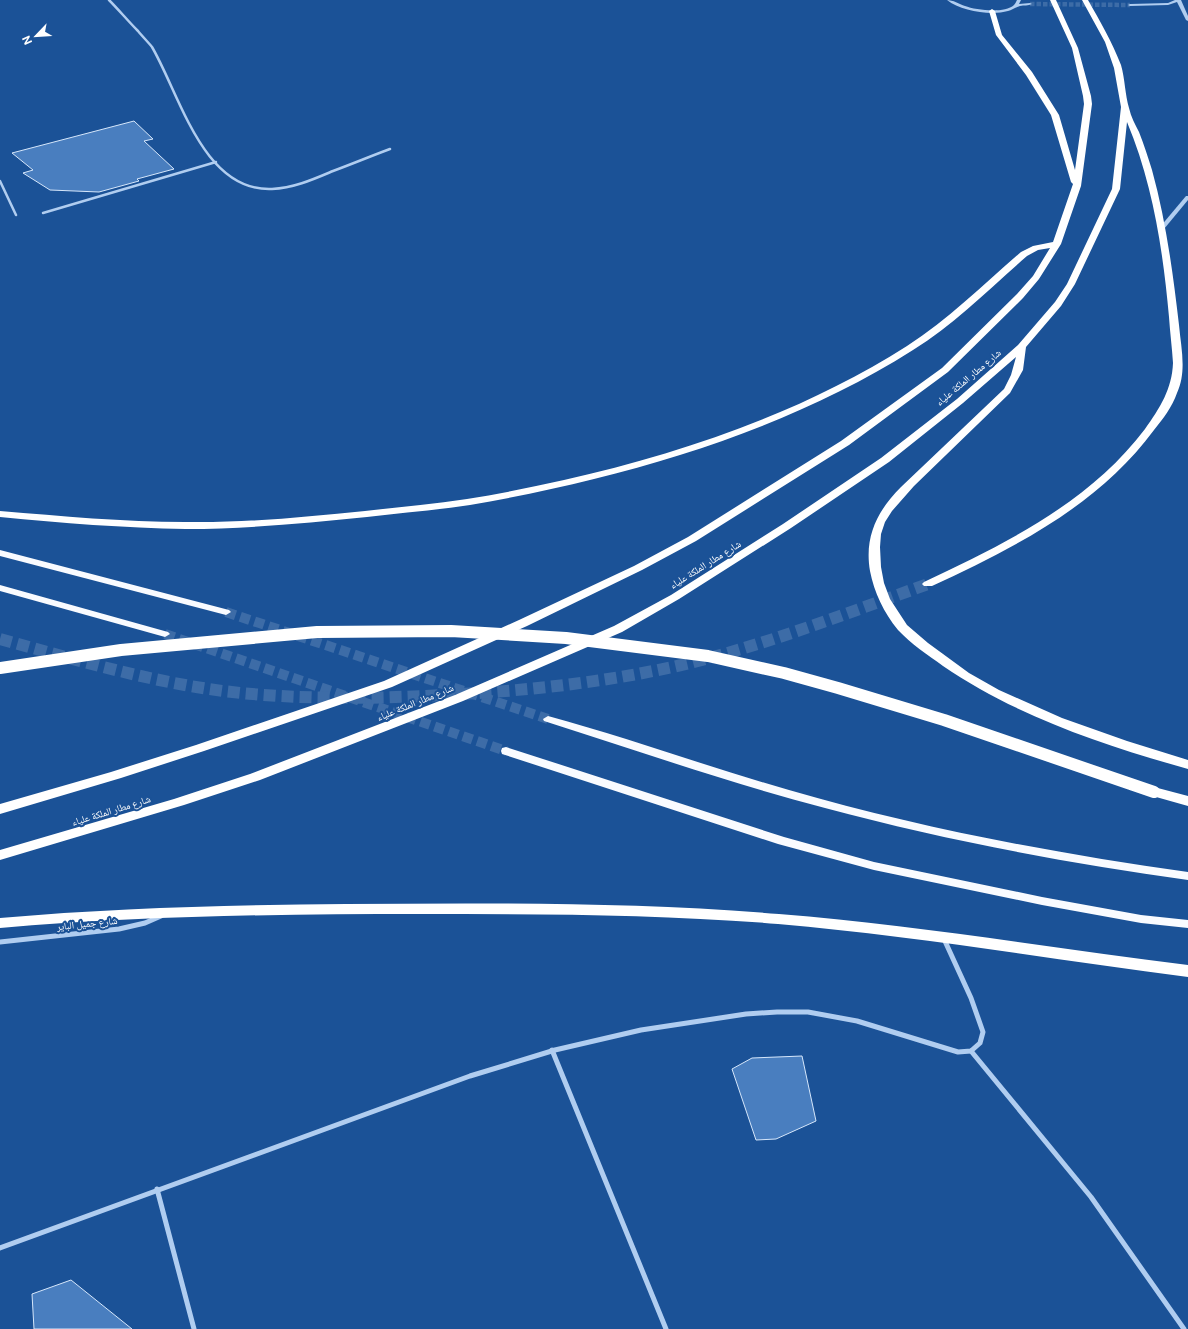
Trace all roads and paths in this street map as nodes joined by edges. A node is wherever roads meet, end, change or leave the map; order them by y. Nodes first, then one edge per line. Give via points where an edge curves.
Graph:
1 (109, 0) edge
2 (949, 0) edge
3 (1019, 0) edge
4 (1053, 0) edge
5 (1085, 0) edge
6 (1179, 0) edge
7 (1030, 4) dead end
8 (1130, 5) tunnel mouth
9 (1016, 6) junction
10 (992, 11) junction
11 (1188, 20) edge
12 (1125, 107) junction
13 (390, 149) dead end
14 (216, 162) junction
15 (0, 181) edge
16 (1076, 186) junction
17 (1188, 197) edge
18 (44, 213) dead end
19 (16, 214) dead end
20 (1162, 228) junction
21 (1057, 244) junction
22 (1021, 347) junction
23 (0, 514) edge
24 (0, 553) edge
25 (928, 584) tunnel mouth
26 (0, 588) edge
27 (226, 612) tunnel mouth
28 (165, 634) tunnel mouth
29 (0, 668) edge
30 (548, 719) tunnel mouth
31 (506, 751) tunnel mouth
32 (1188, 765) edge
33 (1188, 801) edge
34 (0, 809) edge
35 (0, 855) edge
36 (1188, 876) edge
37 (174, 911) junction
38 (0, 923) edge
39 (1188, 924) edge
40 (943, 937) junction
41 (0, 942) edge
42 (1188, 971) edge
43 (552, 1050) junction
44 (970, 1051) junction
45 (157, 1189) junction
46 (0, 1248) edge
47 (194, 1329) edge
48 (666, 1329) edge
49 (1184, 1329) edge

1 - 14 street via 151,46 190,128
2 - 10 street via 969,9
3 - 9 street
4 - 16 highway, شارع مطار الملكة علياء via 1075,48 1088,104
5 - 12 highway, شارع مطار الملكة علياء via 1108,42 1118,68
6 - 8 street via 1168,4
6 - 11 street
7 - 9 street
9 - 10 street
10 - 16 highway via 999,35 1029,74 1055,115
12 - 20 highway via 1141,148
12 - 22 highway, شارع مطار الملكة علياء via 1116,189 1071,284 1058,304
13 - 14 street via 299,185 272,188 242,184 226,174
14 - 18 street
15 - 19 street
16 - 21 highway, شارع مطار الملكة علياء
17 - 20 street
20 - 25 highway via 1178,366 1175,386 1147,436 1121,464 1084,495 1044,523
21 - 23 highway via 1036,248 1024,254 958,312 913,347 838,390 749,429 611,472 454,504 251,523 165,525
21 - 34 highway, شارع مطار الملكة علياء via 1036,277 1020,296 945,370 845,443 692,539 638,568 388,684 116,775
22 - 32 highway via 1020,368 1007,391 954,440 892,503 883,516 875,536 876,569 882,592 895,618 916,640 952,668 987,689 1046,716 1115,742
22 - 35 highway, شارع مطار الملكة علياء via 960,401 885,460 730,563 618,629 459,698 262,774
24 - 27 main road
26 - 28 main road
29 - 33 highway, bridge via 139,648 334,631 453,630 607,642 726,659 847,689 1154,792
30 - 36 main road via 697,767 838,807 1020,850
31 - 39 main road via 782,841 874,866 1042,901 1141,919
37 - 38 highway
37 - 40 highway via 610,910 778,919
37 - 41 street, شارع جميل الباير via 145,923 119,929
40 - 42 highway
40 - 44 street via 971,998 983,1032 980,1043
43 - 44 street via 654,1027 743,1014 796,1012 823,1014 867,1024 958,1052
43 - 45 street via 470,1076
43 - 48 street
44 - 49 street via 1091,1197
45 - 46 street
45 - 47 street

